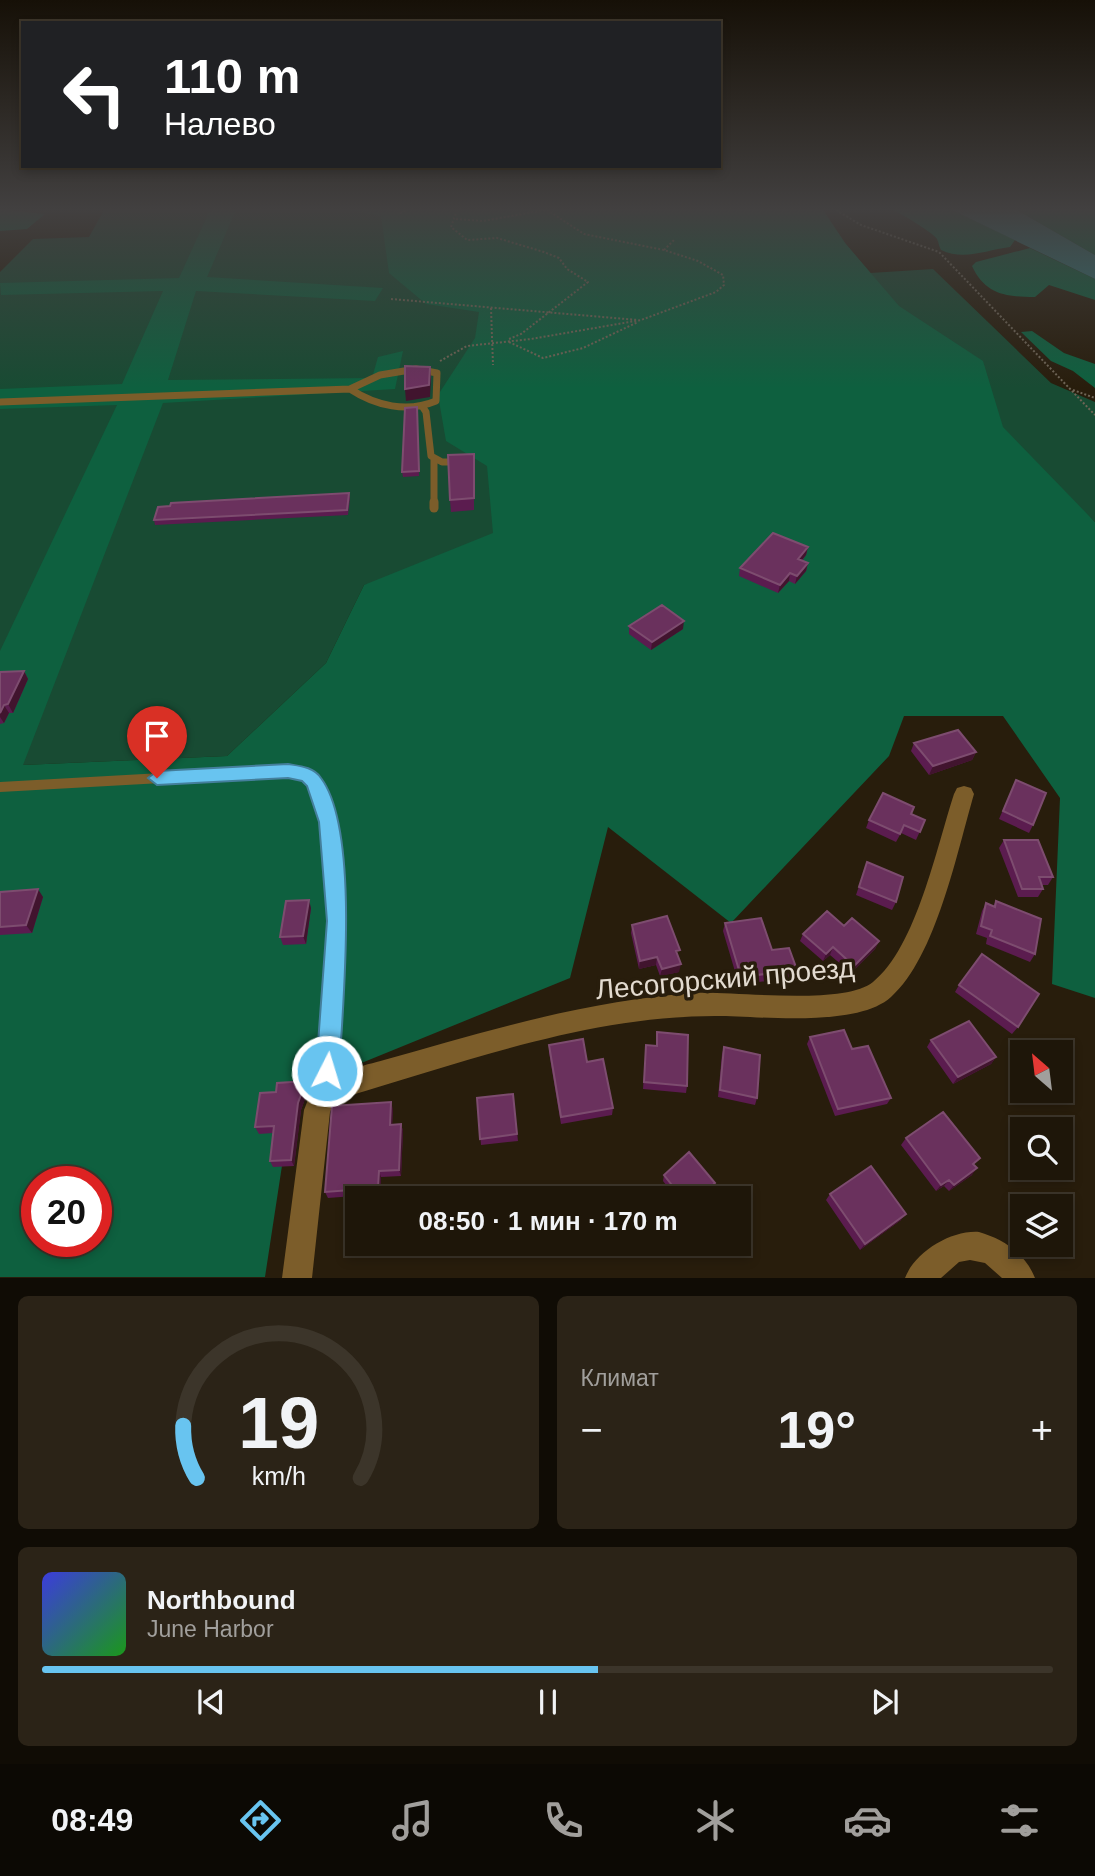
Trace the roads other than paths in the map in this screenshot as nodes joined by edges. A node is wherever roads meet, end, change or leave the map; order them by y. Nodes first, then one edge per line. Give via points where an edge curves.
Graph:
1 (350, 389) junction
2 (0, 402) edge
3 (422, 406) junction
4 (433, 460) junction
5 (468, 461) edge
6 (434, 508) dead end
7 (0, 787) edge
8 (964, 794) dead end
9 (325, 1094) junction
10 (297, 1278) edge
11 (919, 1278) edge
12 (1021, 1278) edge

1 - 2 lane
1 - 3 lane via 380,404
1 - 3 lane via 362,381 405,371 437,373 436,401
3 - 4 lane
4 - 5 lane
4 - 6 lane
7 - 9 lane via 288,771 315,782 328,822 337,921
8 - 9 street, Лесогорский проезд via 914,944 897,974 879,993 842,1004 630,1010 491,1042
9 - 10 street via 317,1110
11 - 12 street via 959,1247 981,1247 1007,1258

